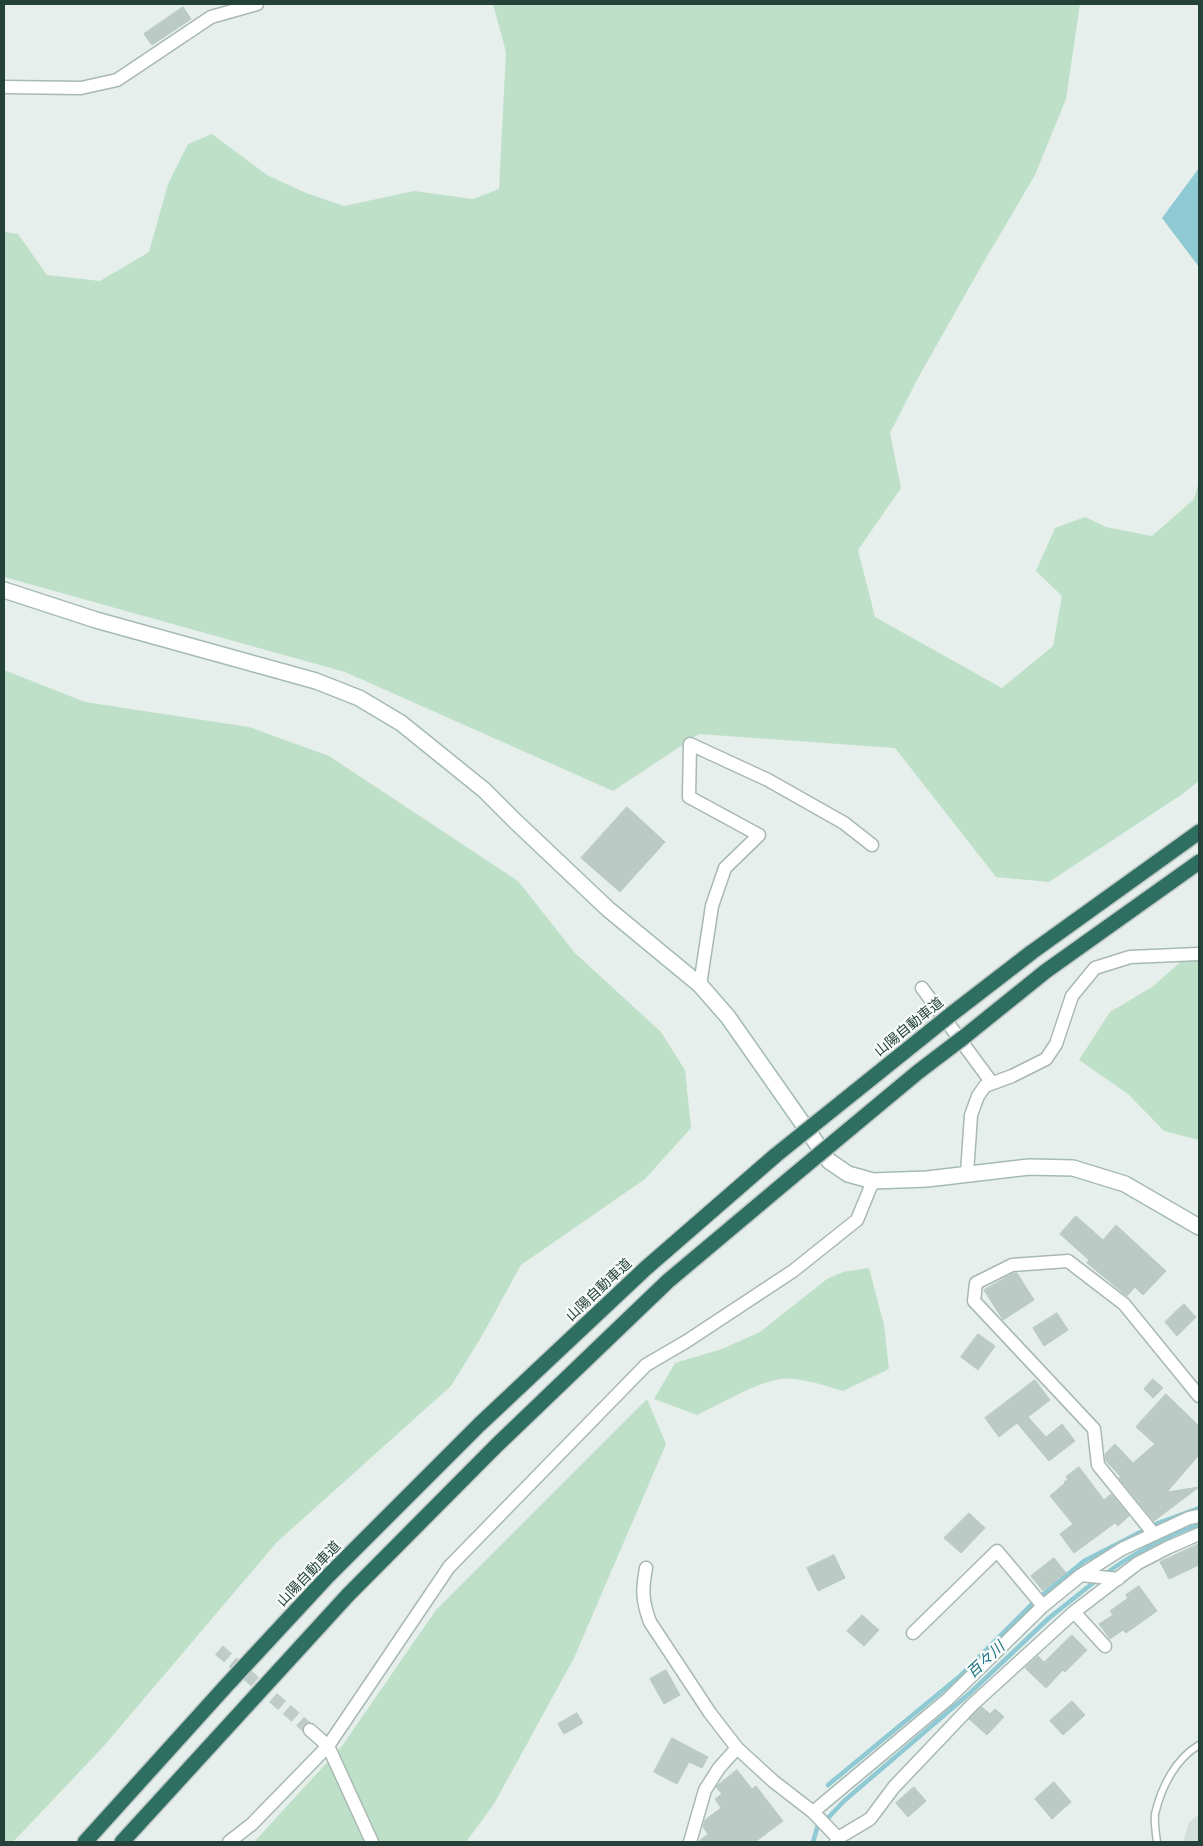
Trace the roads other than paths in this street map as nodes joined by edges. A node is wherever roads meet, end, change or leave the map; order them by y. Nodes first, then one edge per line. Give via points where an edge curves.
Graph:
1 (257, 4) edge
2 (4, 87) edge
3 (4, 590) edge
4 (1199, 832) edge
5 (872, 845) dead end
6 (1199, 862) edge
7 (1199, 954) edge
8 (700, 985) junction
9 (922, 988) dead end
10 (992, 1083) junction
11 (967, 1174) junction
12 (873, 1181) junction
13 (1199, 1227) edge
14 (1199, 1396) edge
15 (1199, 1516) edge
16 (1151, 1530) junction
17 (1199, 1534) edge
18 (646, 1568) dead end
19 (1084, 1575) junction
20 (1115, 1579) junction
21 (1039, 1601) junction
22 (1074, 1612) junction
23 (913, 1633) dead end
24 (1105, 1646) dead end
25 (957, 1690) junction
26 (971, 1706) junction
27 (310, 1730) tunnel mouth
28 (328, 1746) junction
29 (1199, 1746) edge
30 (737, 1748) junction
31 (814, 1813) junction
32 (837, 1840) edge
33 (85, 1842) edge
34 (122, 1842) edge
35 (229, 1842) edge
36 (372, 1842) edge
37 (690, 1842) edge
38 (1157, 1842) edge

1 - 2 street via 211,18 117,80 81,88
3 - 8 street via 96,620 316,682 359,698 402,723 484,790 608,909
4 - 33 highway, 山陽自動車道, bridge via 949,1016 776,1155 646,1268 479,1425 322,1583
5 - 8 street via 844,823 768,780 690,744 689,797 759,835 725,868 712,906
6 - 34 highway, bridge via 1046,971 918,1072 668,1281 497,1445 348,1595
7 - 10 street via 1130,957 1095,968 1072,996 1056,1044 1046,1059
8 - 12 street via 728,1017 829,1161 848,1174
9 - 10 street
10 - 11 street via 978,1096 971,1115
11 - 12 street
11 - 13 street via 1029,1167 1073,1168 1125,1184
12 - 28 street via 857,1220 793,1271 646,1364 449,1567
14 - 16 street via 1124,1304 1068,1261 1012,1265 976,1283 974,1301 1094,1429 1098,1466
15 - 16 street
16 - 19 street
17 - 20 street via 1138,1563
18 - 30 street via 642,1589 650,1622
19 - 20 street
19 - 21 street
20 - 22 street
21 - 23 street via 998,1551
21 - 25 street
22 - 24 street
22 - 26 street
25 - 26 street
25 - 31 street
26 - 32 street via 894,1788 870,1819
27 - 28 street
28 - 35 street via 252,1824
28 - 36 street
29 - 38 lane via 1192,1749 1167,1778 1155,1816
30 - 31 street
30 - 37 street via 705,1790
31 - 32 street

